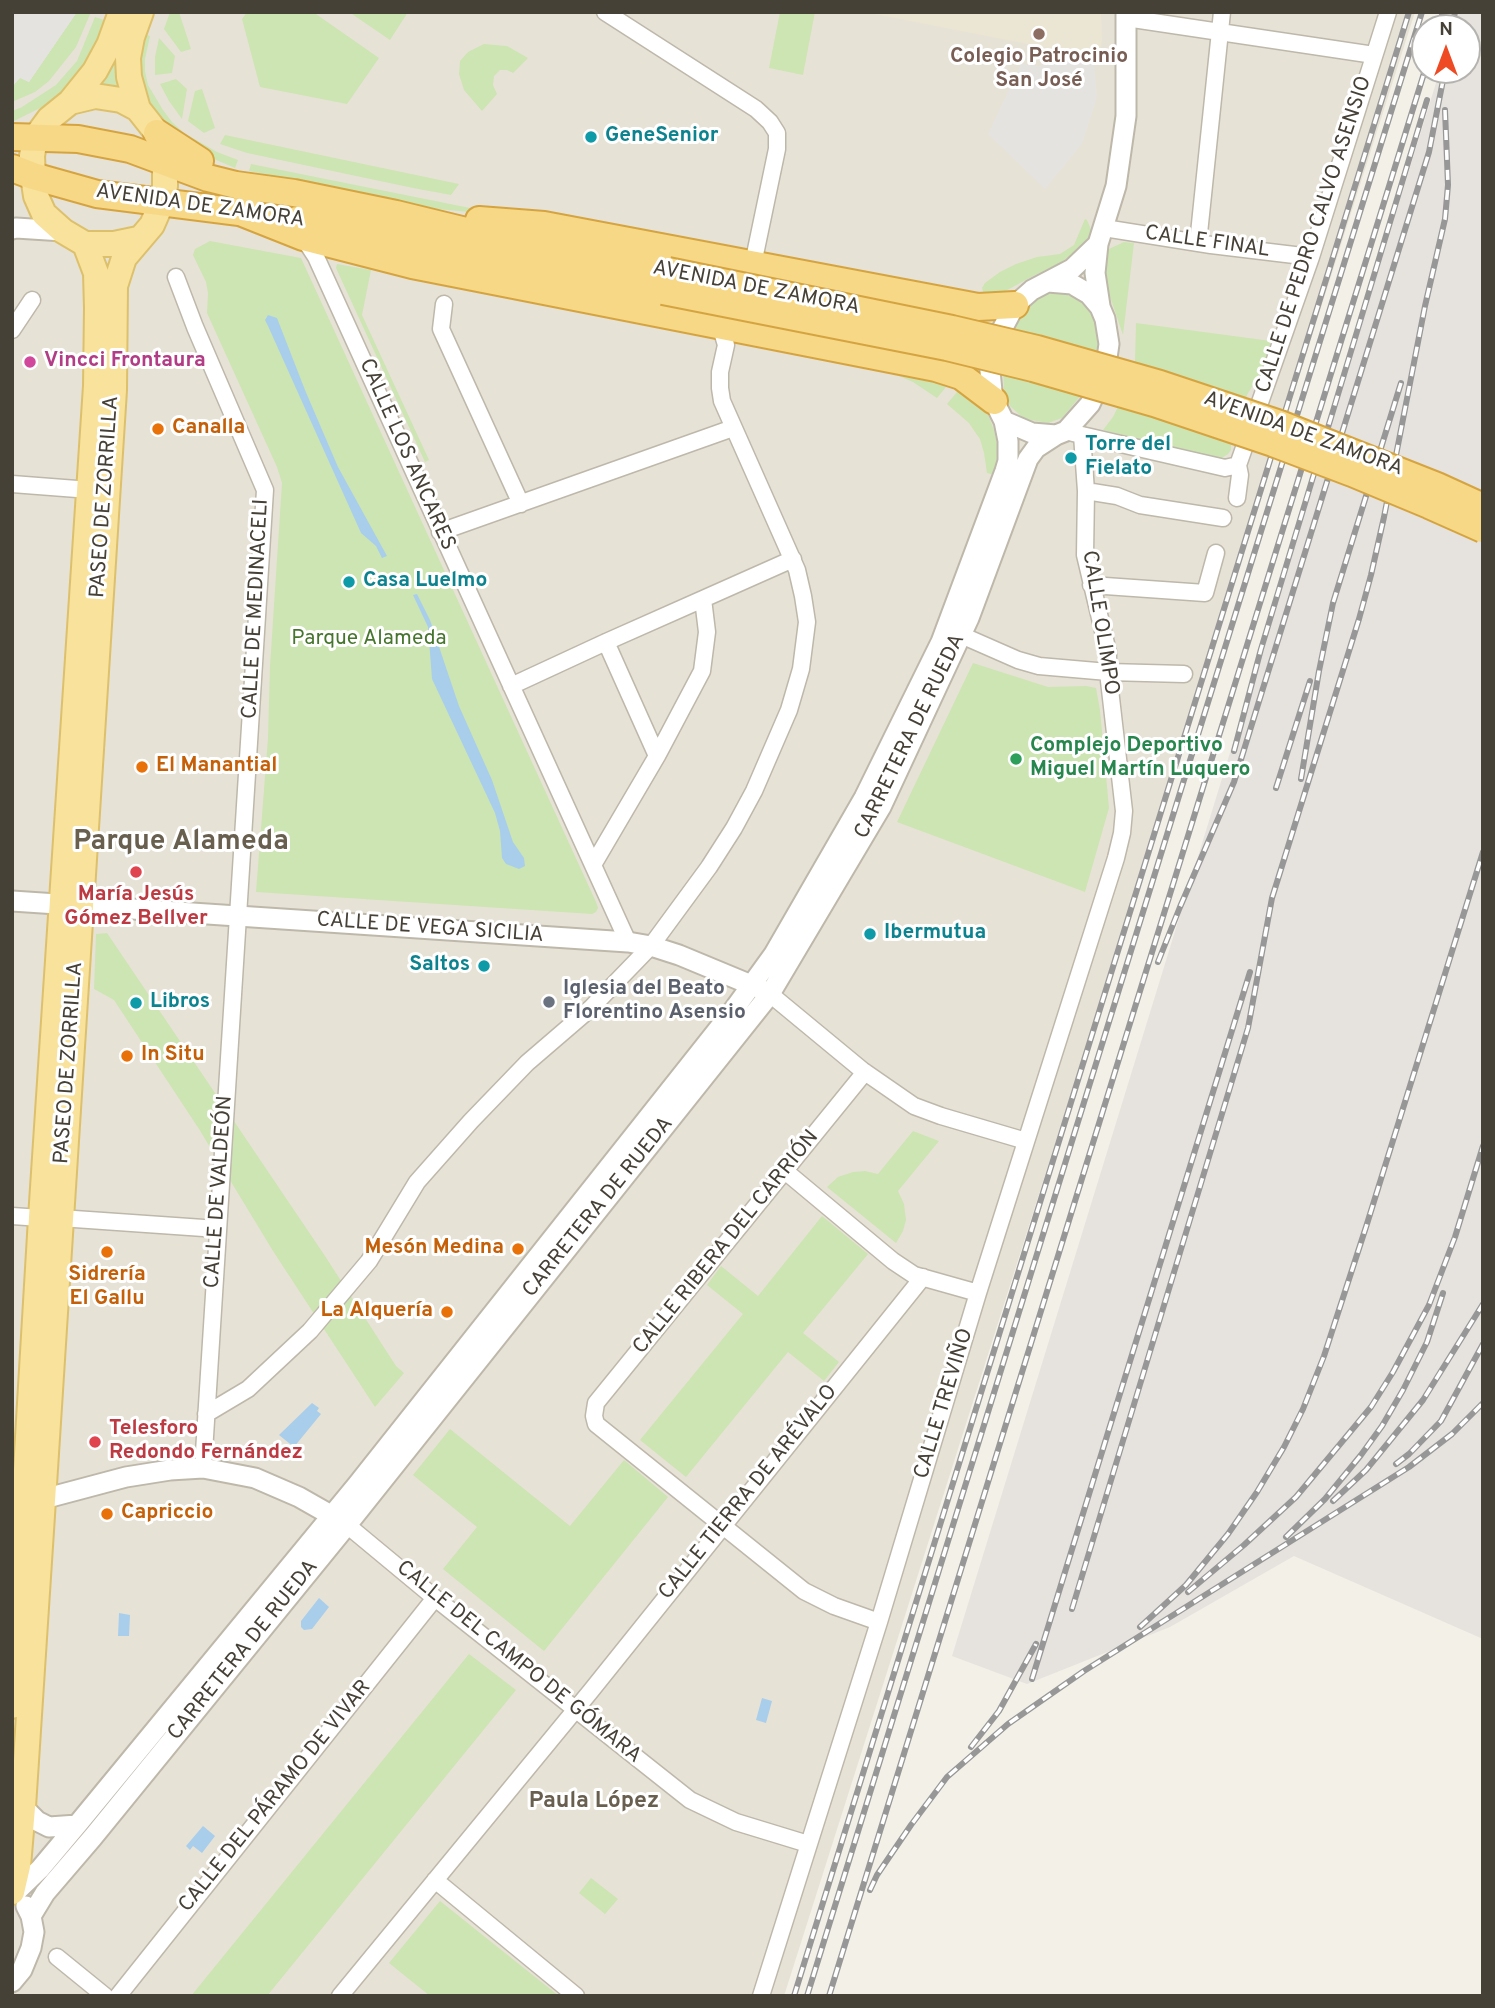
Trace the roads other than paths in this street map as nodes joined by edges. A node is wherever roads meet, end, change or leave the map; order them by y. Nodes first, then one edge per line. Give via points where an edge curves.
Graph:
1 (121, 12) edge
2 (141, 12) edge
3 (605, 12) edge
4 (1222, 12) edge
5 (1388, 12) edge
6 (1126, 15) edge
7 (1220, 32) junction
8 (1374, 55) junction
9 (69, 102) junction
10 (138, 109) junction
11 (157, 133) junction
12 (24, 138) edge
13 (165, 160) junction
14 (27, 180) edge
15 (294, 193) junction
16 (162, 202) junction
17 (240, 212) junction
18 (397, 214) junction
19 (14, 229) edge
20 (63, 231) junction
21 (1101, 236) junction
22 (303, 237) junction
23 (138, 239) junction
24 (85, 243) junction
25 (1198, 243) junction
26 (1311, 257) junction
27 (753, 264) junction
28 (176, 277) dead end
29 (665, 281) junction
30 (1048, 282) junction
31 (32, 300) dead end
32 (444, 304) dead end
33 (1015, 305) junction
34 (1100, 307) junction
35 (719, 325) junction
36 (12, 330) edge
37 (999, 411) junction
38 (733, 429) junction
39 (1068, 433) junction
40 (1238, 466) junction
41 (12, 484) edge
42 (90, 490) junction
43 (1086, 491) junction
44 (1237, 498) dead end
45 (521, 504) junction
46 (1483, 508) edge
47 (1223, 517) dead end
48 (1483, 529) edge
49 (440, 532) junction
50 (1216, 552) dead end
51 (793, 559) junction
52 (1091, 584) junction
53 (703, 599) junction
54 (961, 635) junction
55 (606, 642) junction
56 (1108, 672) junction
57 (1184, 674) dead end
58 (511, 686) junction
59 (657, 756) junction
60 (1124, 811) joint
61 (593, 865) junction
62 (12, 901) edge
63 (71, 905) junction
64 (239, 916) junction
65 (628, 942) junction
66 (651, 946) junction
67 (752, 985) junction
68 (770, 994) junction
69 (865, 1072) junction
70 (1026, 1141) junction
71 (785, 1171) junction
72 (12, 1216) edge
73 (51, 1218) junction
74 (218, 1228) junction
75 (923, 1278) junction
76 (978, 1293) junction
77 (206, 1414) junction
78 (203, 1468) junction
79 (26, 1504) edge
80 (340, 1520) junction
81 (722, 1526) junction
82 (435, 1598) junction
83 (878, 1622) junction
84 (12, 1706) edge
85 (576, 1709) junction
86 (23, 1807) junction
87 (77, 1825) junction
88 (808, 1844) junction
89 (435, 1880) junction
90 (13, 1891) edge
91 (31, 1916) junction
92 (57, 1957) dead end
93 (12, 1982) edge
94 (105, 1996) edge
95 (118, 1996) edge
96 (340, 1996) edge
97 (576, 1996) edge
98 (761, 1996) edge

1 - 9 main road via 95,71
2 - 10 main road, PASEO DE ZORRILLA via 128,58
3 - 27 street via 770,122 777,149
4 - 7 street
5 - 8 street, CALLE DE PEDRO CALVO ASENSIO
6 - 7 street
6 - 21 street via 1126,116 1118,174
7 - 8 street
7 - 25 street
8 - 26 street, CALLE DE PEDRO CALVO ASENSIO
9 - 10 main road via 95,96 121,100
9 - 12 main road
10 - 11 main road, PASEO DE ZORRILLA
11 - 13 main road, PASEO DE ZORRILLA
11 - 15 highway via 201,162
12 - 13 highway, AVENIDA DE ZAMORA via 78,139
12 - 14 main road via 32,156
13 - 15 highway, AVENIDA DE ZAMORA via 208,178
13 - 16 main road, PASEO DE ZORRILLA
14 - 16 highway, AVENIDA DE ZAMORA
14 - 19 street
14 - 20 main road via 44,214
15 - 18 highway, AVENIDA DE ZAMORA
16 - 17 highway, AVENIDA DE ZAMORA
16 - 23 main road, PASEO DE ZORRILLA via 152,225
17 - 22 highway
17 - 29 highway, AVENIDA DE ZAMORA
18 - 27 highway via 544,225
18 - 29 highway, AVENIDA DE ZAMORA
19 - 20 street
20 - 24 main road
21 - 25 street, CALLE FINAL
21 - 30 street via 1072,268
21 - 34 street via 1095,273
22 - 35 highway via 412,265
22 - 49 street, CALLE LOS ANCARES
23 - 24 main road
23 - 63 main road, PASEO DE ZORRILLA via 124,258 116,286 114,390
24 - 42 main road, PASEO DE ZORRILLA via 96,273 97,308
25 - 26 street, CALLE FINAL
26 - 40 street, CALLE DE PEDRO CALVO ASENSIO
27 - 33 highway via 978,307
28 - 64 street, CALLE DE MEDINACELI via 265,490
29 - 46 highway, AVENIDA DE ZAMORA, bridge via 952,329 1037,349 1280,424
29 - 48 highway, AVENIDA DE ZAMORA, bridge via 1032,368 1154,403 1352,473
30 - 33 street
30 - 34 street via 1079,288
31 - 36 street
32 - 45 street via 441,329
33 - 37 street via 993,352 990,381
34 - 39 street via 1109,344 1105,372 1090,404
35 - 37 highway via 936,368 961,376
35 - 38 street via 726,345 720,388
37 - 39 street via 1032,433
37 - 67 street, CARRETERA DE RUEDA via 1008,441 1008,461 941,642 864,798
38 - 45 street
38 - 51 street
39 - 40 street via 1225,468
39 - 43 street, CALLE OLIMPO
39 - 54 street, CARRETERA DE RUEDA via 1036,448 1028,458
40 - 44 street, CALLE DE PEDRO CALVO ASENSIO
41 - 42 street
42 - 63 main road, PASEO DE ZORRILLA
43 - 47 street via 1140,505
43 - 52 street, CALLE OLIMPO
45 - 49 street
49 - 58 street, CALLE LOS ANCARES
50 - 52 street via 1205,593
51 - 53 street
51 - 66 street via 807,622 802,669 789,710 734,828
52 - 56 street, CALLE OLIMPO via 1108,652
53 - 55 street
53 - 59 street via 707,632 702,671
54 - 56 street via 1039,666
54 - 68 street, CARRETERA DE RUEDA via 881,807
55 - 58 street
55 - 59 street
56 - 57 street
56 - 60 street, CALLE OLIMPO
58 - 61 street, CALLE LOS ANCARES
59 - 61 street
60 - 70 street, CALLE TREVIÑO via 1116,858
61 - 65 street, CALLE LOS ANCARES
62 - 63 street, CALLE DE VEGA SICILIA
63 - 64 street, CALLE DE VEGA SICILIA
63 - 73 main road, PASEO DE ZORRILLA
64 - 65 street, CALLE DE VEGA SICILIA
64 - 74 street, CALLE DE VALDEÓN
65 - 66 street, CALLE DE VEGA SICILIA
66 - 67 street, CALLE DE VEGA SICILIA
66 - 77 street via 471,1121 417,1182 369,1261 310,1331 248,1389
67 - 68 street, CALLE DE VEGA SICILIA
67 - 80 street, CARRETERA DE RUEDA
68 - 69 street
68 - 80 street, CARRETERA DE RUEDA
69 - 70 street via 914,1106
69 - 71 street, CALLE RIBERA DEL CARRIÓN
70 - 76 street, CALLE TREVIÑO
71 - 75 street via 893,1261
71 - 81 street, CALLE RIBERA DEL CARRIÓN via 596,1404 596,1424
72 - 73 street
73 - 74 street
73 - 79 main road, PASEO DE ZORRILLA
74 - 77 street, CALLE DE VALDEÓN
75 - 76 street
75 - 81 street, CALLE TIERRA DE ARÉVALO
76 - 83 street, CALLE TREVIÑO
77 - 78 street, CALLE DE VALDEÓN
78 - 79 street via 126,1477
78 - 80 street via 255,1478
79 - 84 main road, PASEO DE ZORRILLA
79 - 86 main road, PASEO DE ZORRILLA
80 - 82 street, CALLE DEL CAMPO DE GÓMARA
80 - 87 street, CARRETERA DE RUEDA
80 - 91 street, CARRETERA DE RUEDA via 45,1892
81 - 83 street via 804,1591
81 - 85 street, CALLE TIERRA DE ARÉVALO
82 - 85 street, CALLE DEL CAMPO DE GÓMARA
82 - 95 street, CALLE DEL PÁRAMO DE VIVAR
83 - 88 street, CALLE TREVIÑO
85 - 88 street, CALLE DEL CAMPO DE GÓMARA via 690,1800 736,1822
85 - 89 street, CALLE TIERRA DE ARÉVALO
86 - 87 street via 49,1827
86 - 90 main road, PASEO DE ZORRILLA
87 - 90 street, CARRETERA DE RUEDA via 40,1869
88 - 98 street, CALLE TREVIÑO
89 - 96 street, CALLE TIERRA DE ARÉVALO
89 - 97 street
90 - 91 street
91 - 93 street via 31,1948
92 - 94 street

